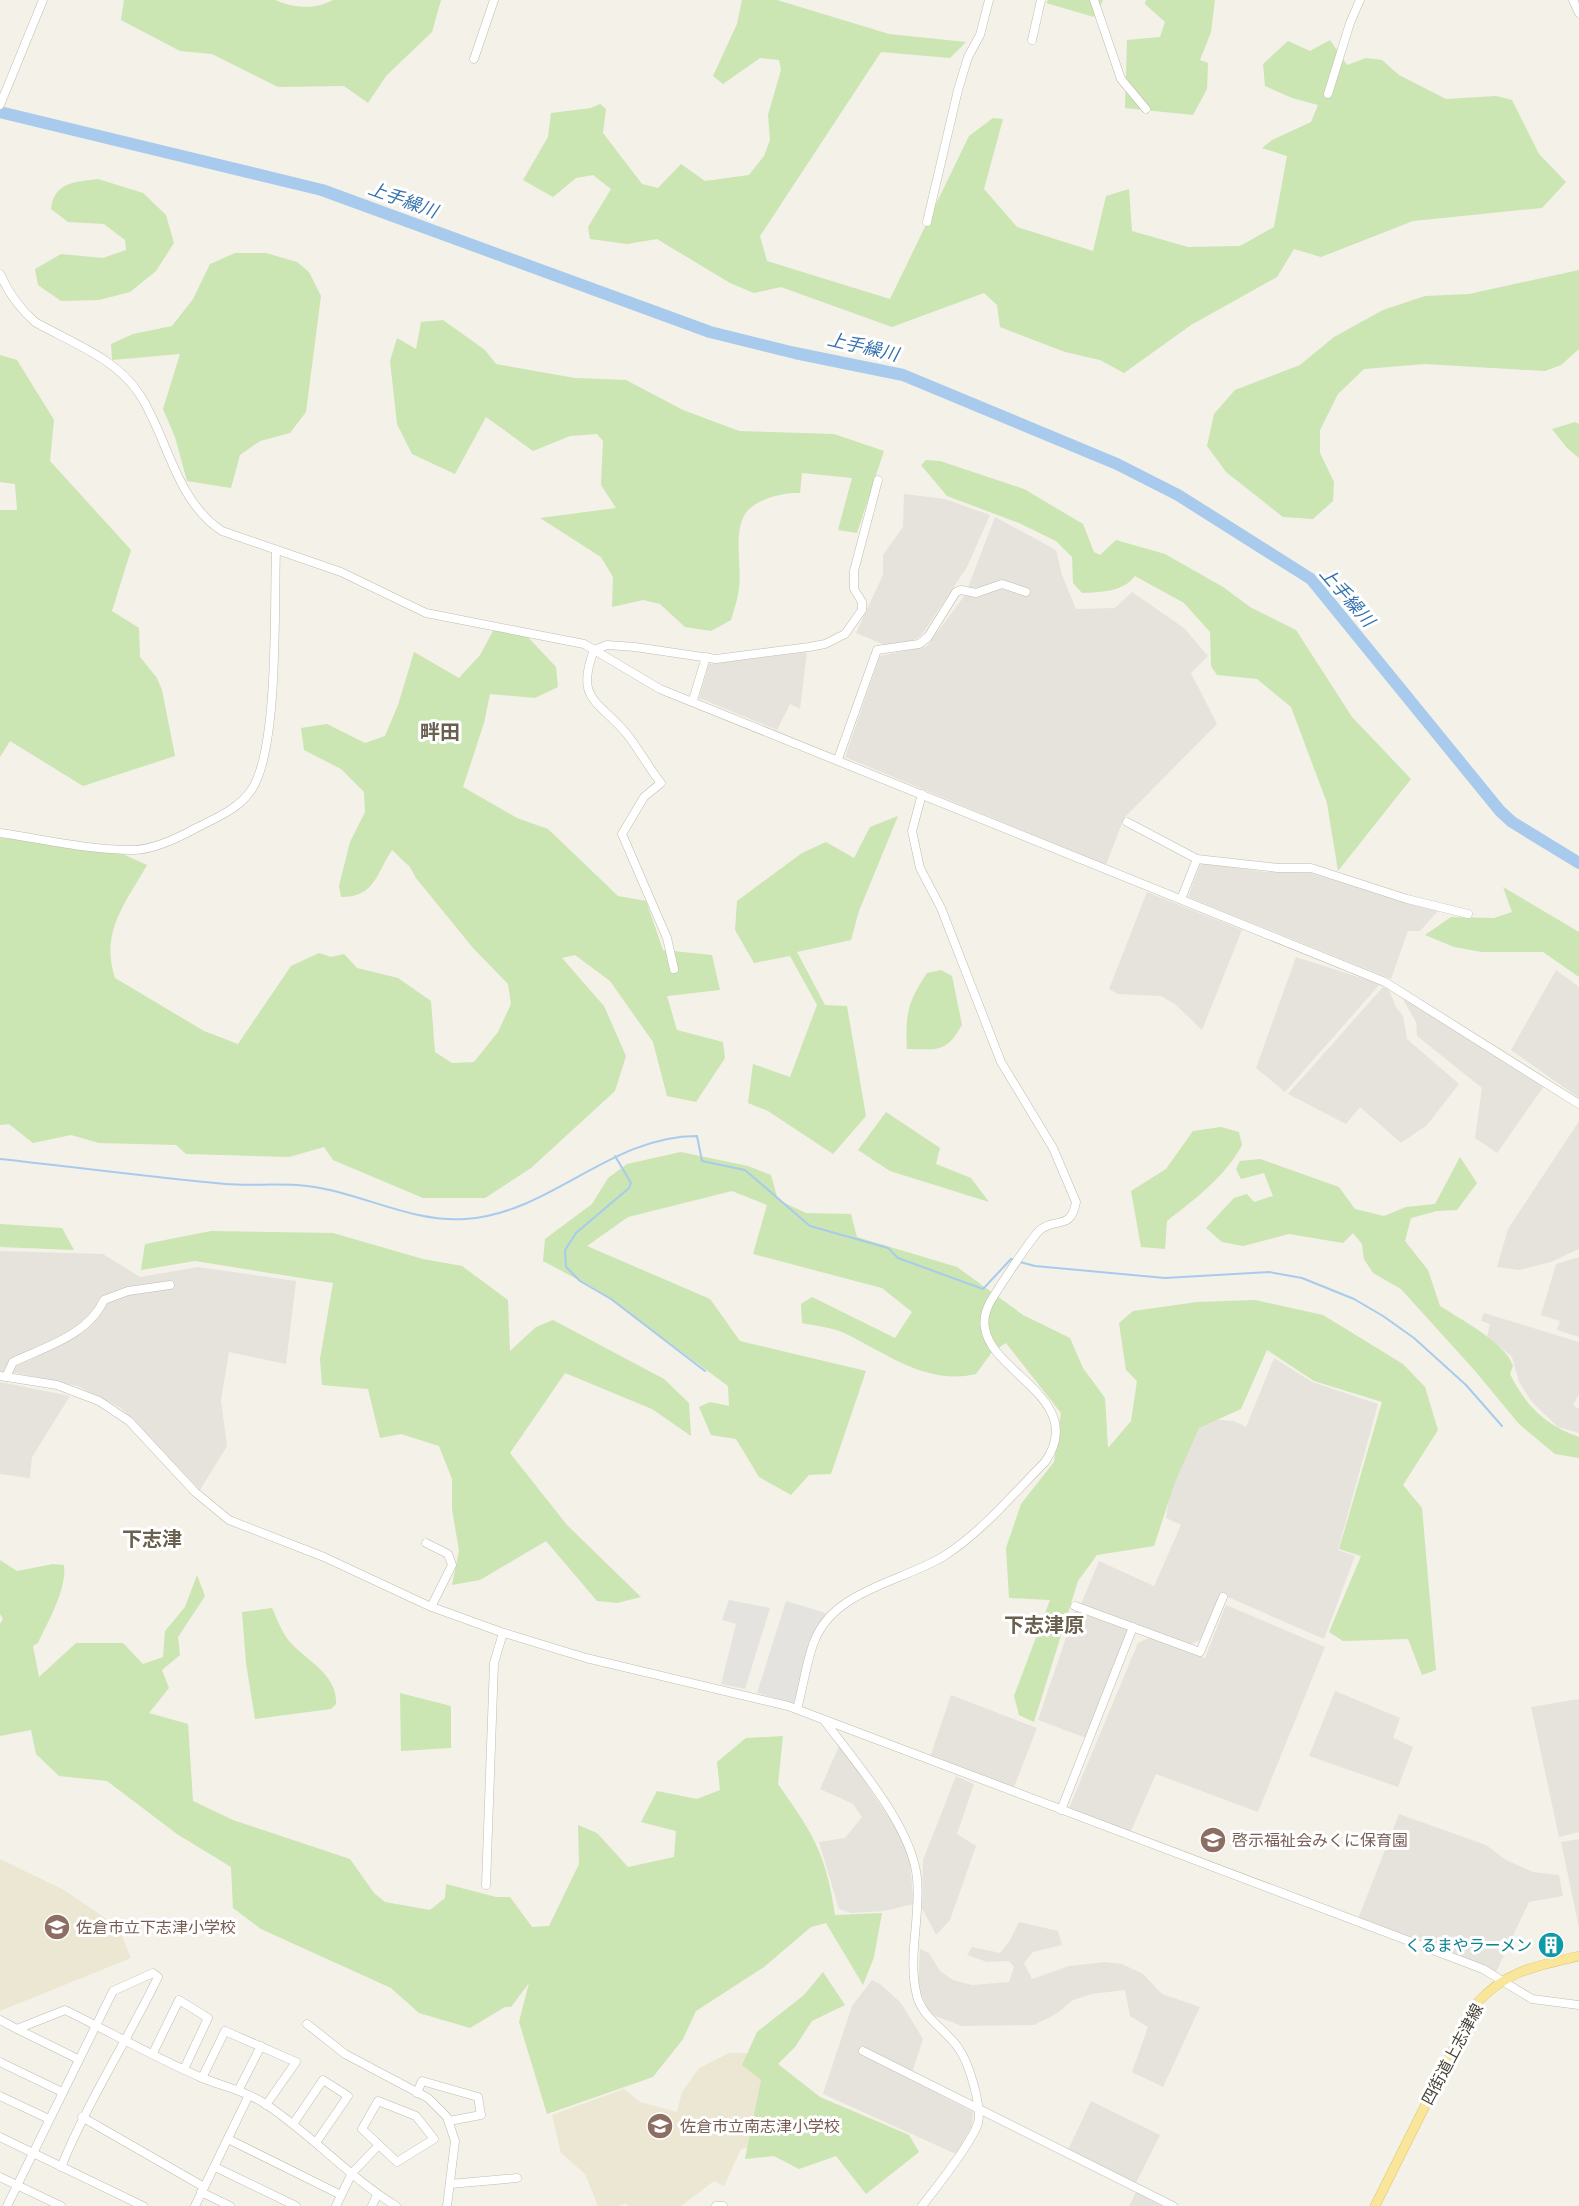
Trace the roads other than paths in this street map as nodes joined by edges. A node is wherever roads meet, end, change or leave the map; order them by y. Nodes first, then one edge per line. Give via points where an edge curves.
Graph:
1 (494, 0) edge
2 (989, 0) edge
3 (1041, 0) edge
4 (1094, 0) edge
5 (1360, 0) edge
6 (1573, 0) edge
7 (40, 1) edge
8 (1579, 13) edge
9 (1032, 40) dead end
10 (474, 59) dead end
11 (1328, 94) dead end
12 (0, 105) edge
13 (1146, 109) dead end
14 (927, 222) dead end
15 (0, 274) edge
16 (879, 480) dead end
17 (276, 550) junction
18 (1026, 592) dead end
19 (594, 650) junction
20 (706, 657) junction
21 (693, 700) junction
22 (838, 759) junction
23 (921, 794) junction
24 (1127, 822) dead end
25 (0, 833) edge
26 (1197, 859) junction
27 (1181, 899) junction
28 (1468, 914) dead end
29 (674, 969) dead end
30 (1579, 1104) edge
31 (170, 1285) dead end
32 (3, 1376) edge
33 (426, 1543) dead end
34 (1223, 1597) dead end
35 (1075, 1606) dead end
36 (431, 1607) junction
37 (1133, 1627) junction
38 (503, 1633) junction
39 (797, 1709) junction
40 (823, 1719) junction
41 (1061, 1810) junction
42 (486, 1885) dead end
43 (1579, 1956) edge
44 (1500, 1980) junction
45 (1579, 2005) edge
46 (0, 2020) edge
47 (95, 2024) junction
48 (307, 2024) dead end
49 (17, 2029) junction
50 (127, 2040) junction
51 (261, 2046) junction
52 (863, 2051) dead end
53 (153, 2053) junction
54 (78, 2059) junction
55 (0, 2062) edge
56 (184, 2069) junction
57 (202, 2078) junction
58 (239, 2089) junction
59 (62, 2092) junction
60 (417, 2093) junction
61 (249, 2095) junction
62 (0, 2096) edge
63 (266, 2105) junction
64 (978, 2108) junction
65 (82, 2116) junction
66 (49, 2119) junction
67 (449, 2121) junction
68 (293, 2124) junction
69 (0, 2137) edge
70 (228, 2139) junction
71 (317, 2141) junction
72 (379, 2145) junction
73 (33, 2152) junction
74 (61, 2167) junction
75 (215, 2167) junction
76 (352, 2173) junction
77 (0, 2177) edge
78 (517, 2178) dead end
79 (450, 2184) junction
80 (17, 2185) junction
81 (202, 2190) junction
82 (377, 2194) junction
83 (341, 2195) junction
84 (7, 2206) edge
85 (61, 2206) edge
86 (143, 2206) edge
87 (195, 2206) edge
88 (230, 2206) edge
89 (296, 2206) edge
90 (336, 2206) edge
91 (372, 2206) edge
92 (396, 2206) edge
93 (447, 2206) edge
94 (716, 2206) edge
95 (723, 2206) edge
96 (922, 2206) edge
97 (1173, 2206) edge
98 (1375, 2206) edge

1 - 10 street
2 - 14 street via 958,90
3 - 9 street
4 - 13 street via 1121,79
5 - 11 street
6 - 8 street
7 - 12 street
15 - 17 street via 24,313 112,367 140,394 177,475 208,520 222,531
16 - 20 street via 854,571 854,589 862,610 845,634 825,644 793,651
17 - 19 street via 340,572 426,613 572,640
17 - 25 street via 266,754 253,788 244,799 190,831 134,850
18 - 22 street via 1002,584 976,593 961,590 920,644 877,650
19 - 20 street via 606,645
19 - 21 street via 646,683
19 - 29 street via 586,678 591,697 627,735 661,783 644,797 622,834 667,938
20 - 21 street
21 - 22 street
22 - 23 street
23 - 27 street
23 - 39 street via 912,831 920,868 941,908 1000,1062 1053,1148 1076,1202 1075,1211 1066,1222 1040,1229 990,1302 984,1319 992,1345 1047,1404 1055,1426 1054,1440 1045,1461 965,1540 945,1555 855,1598 831,1615 814,1642
24 - 26 street
26 - 27 street
26 - 28 street via 1311,868
27 - 30 street via 1385,982
31 - 32 street via 128,1291 104,1300 64,1340 13,1362
32 - 36 street via 57,1385 106,1405 129,1421 195,1492 229,1520 324,1557
33 - 36 street via 448,1554 452,1565
34 - 37 street via 1200,1652
35 - 37 street
36 - 38 street
37 - 41 street
38 - 39 street via 613,1666
38 - 42 street via 494,1663
39 - 40 street
40 - 41 street
40 - 64 street via 871,1784 911,1848 917,1878 914,1971 918,1999 925,2014 960,2050
41 - 44 street via 1483,1970
43 - 44 main road, 四街道上志津線
44 - 45 street via 1532,1999
44 - 98 main road, 四街道上志津線 via 1472,2013
46 - 49 street
47 - 49 street via 65,2010
47 - 50 street
47 - 50 street via 113,1991 153,1973 158,1977
47 - 54 street
48 - 60 street via 345,2054
49 - 54 street
50 - 53 street
50 - 65 street
51 - 57 street via 225,2031
51 - 58 street
51 - 63 street via 296,2062
52 - 64 street
53 - 56 street
53 - 56 street via 179,2000 208,2018
54 - 59 street
55 - 59 street
56 - 57 street
57 - 58 street
58 - 61 street
59 - 66 street
60 - 67 street via 440,2107
60 - 67 street via 422,2081 478,2097 481,2115
61 - 63 street
61 - 70 street
62 - 66 street
63 - 68 street
64 - 96 street via 978,2123
64 - 97 street
65 - 74 street
65 - 81 street
66 - 73 street
67 - 79 street via 455,2141
68 - 71 street
68 - 71 street via 323,2080 348,2096
69 - 73 street
70 - 75 street
70 - 83 street
71 - 76 street
72 - 72 street via 362,2128 378,2102 416,2116 434,2139 397,2162
72 - 76 street
73 - 74 street
73 - 80 street
74 - 86 street
75 - 81 street
75 - 89 street
76 - 82 street
76 - 83 street
77 - 80 street
78 - 79 street
79 - 93 street
80 - 84 street
80 - 85 street
81 - 87 street
81 - 88 street
82 - 91 street
82 - 92 street
83 - 90 street
94 - 95 street

